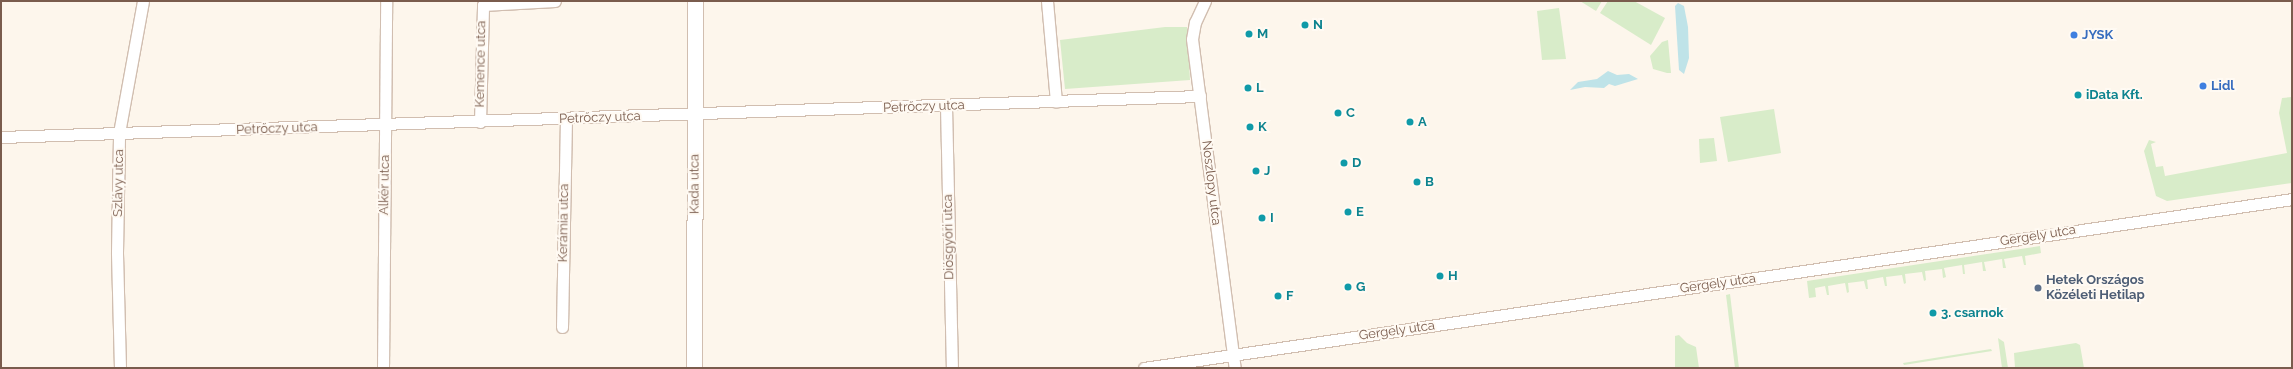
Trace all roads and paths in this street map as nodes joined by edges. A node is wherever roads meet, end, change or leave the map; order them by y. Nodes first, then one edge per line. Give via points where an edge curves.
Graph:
1 (143, 1) edge
2 (386, 1) edge
3 (555, 1) edge
4 (695, 1) edge
5 (1047, 1) edge
6 (1205, 1) edge
7 (1200, 96) junction
8 (1056, 102) junction
9 (946, 106) junction
10 (695, 114) junction
11 (566, 119) junction
12 (480, 122) junction
13 (385, 125) junction
14 (119, 133) junction
15 (1, 137) edge
16 (2292, 199) edge
17 (562, 327) dead end
18 (1233, 355) junction
19 (120, 368) edge
20 (383, 368) edge
21 (694, 368) edge
22 (952, 368) edge
23 (1144, 368) edge
24 (1235, 368) edge

1 - 14 street, Szlávy utca
2 - 13 street, Alkér utca
3 - 12 street, Kemence utca via 483,5
4 - 10 street, Kada utca
5 - 8 street
6 - 7 street, Noszlopy utca via 1195,22 1192,39
7 - 8 street, Petrőczy utca
7 - 18 street, Noszlopy utca
8 - 9 street, Petrőczy utca
9 - 10 street, Petrőczy utca
9 - 22 street, Diósgyőri utca
10 - 11 street, Petrőczy utca
10 - 21 street, Kada utca
11 - 12 street, Petrőczy utca
11 - 17 street, Kerámia utca
12 - 13 street, Petrőczy utca
13 - 14 street, Petrőczy utca
13 - 20 street, Alkér utca
14 - 15 street, Petrőczy utca
14 - 19 street, Szlávy utca via 117,252
16 - 18 street, Gergely utca
18 - 23 street, Gergely utca
18 - 24 street, Noszlopy utca

